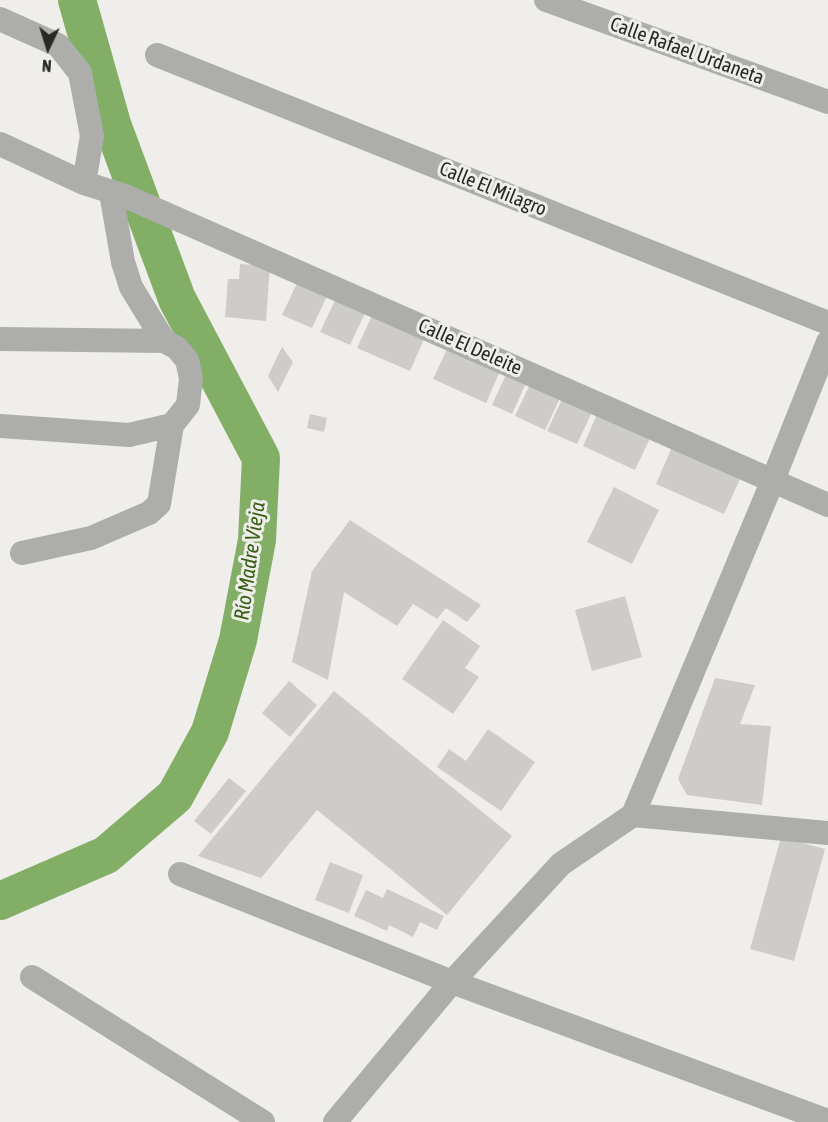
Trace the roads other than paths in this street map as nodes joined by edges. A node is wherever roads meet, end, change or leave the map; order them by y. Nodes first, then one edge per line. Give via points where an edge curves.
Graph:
1 (546, 0) edge
2 (0, 19) edge
3 (157, 55) dead end
4 (828, 102) edge
5 (0, 144) edge
6 (84, 183) junction
7 (118, 194) junction
8 (828, 323) edge
9 (0, 339) edge
10 (164, 341) junction
11 (828, 342) edge
12 (172, 425) junction
13 (0, 426) edge
14 (773, 480) junction
15 (828, 505) edge
16 (22, 553) dead end
17 (633, 815) junction
18 (828, 832) edge
19 (180, 874) dead end
20 (32, 977) dead end
21 (452, 982) junction
22 (828, 1121) edge
23 (263, 1122) edge
24 (335, 1122) edge

1 - 4 street, Calle Rafael Urdaneta
2 - 6 street via 58,45 80,73 92,136
3 - 8 street, Calle El Milagro
5 - 6 street, Calle El Deleite
6 - 7 street, Calle El Deleite
7 - 10 street via 123,262 131,287
7 - 14 street, Calle El Deleite
9 - 10 street
10 - 12 street via 188,360 191,378 188,405
11 - 14 street
12 - 13 street via 129,435
12 - 16 street via 159,504 149,513 91,538
14 - 15 street, Calle El Deleite
14 - 17 street
17 - 18 street
17 - 21 street via 561,864
19 - 21 street
20 - 23 street
21 - 22 street
21 - 24 street

